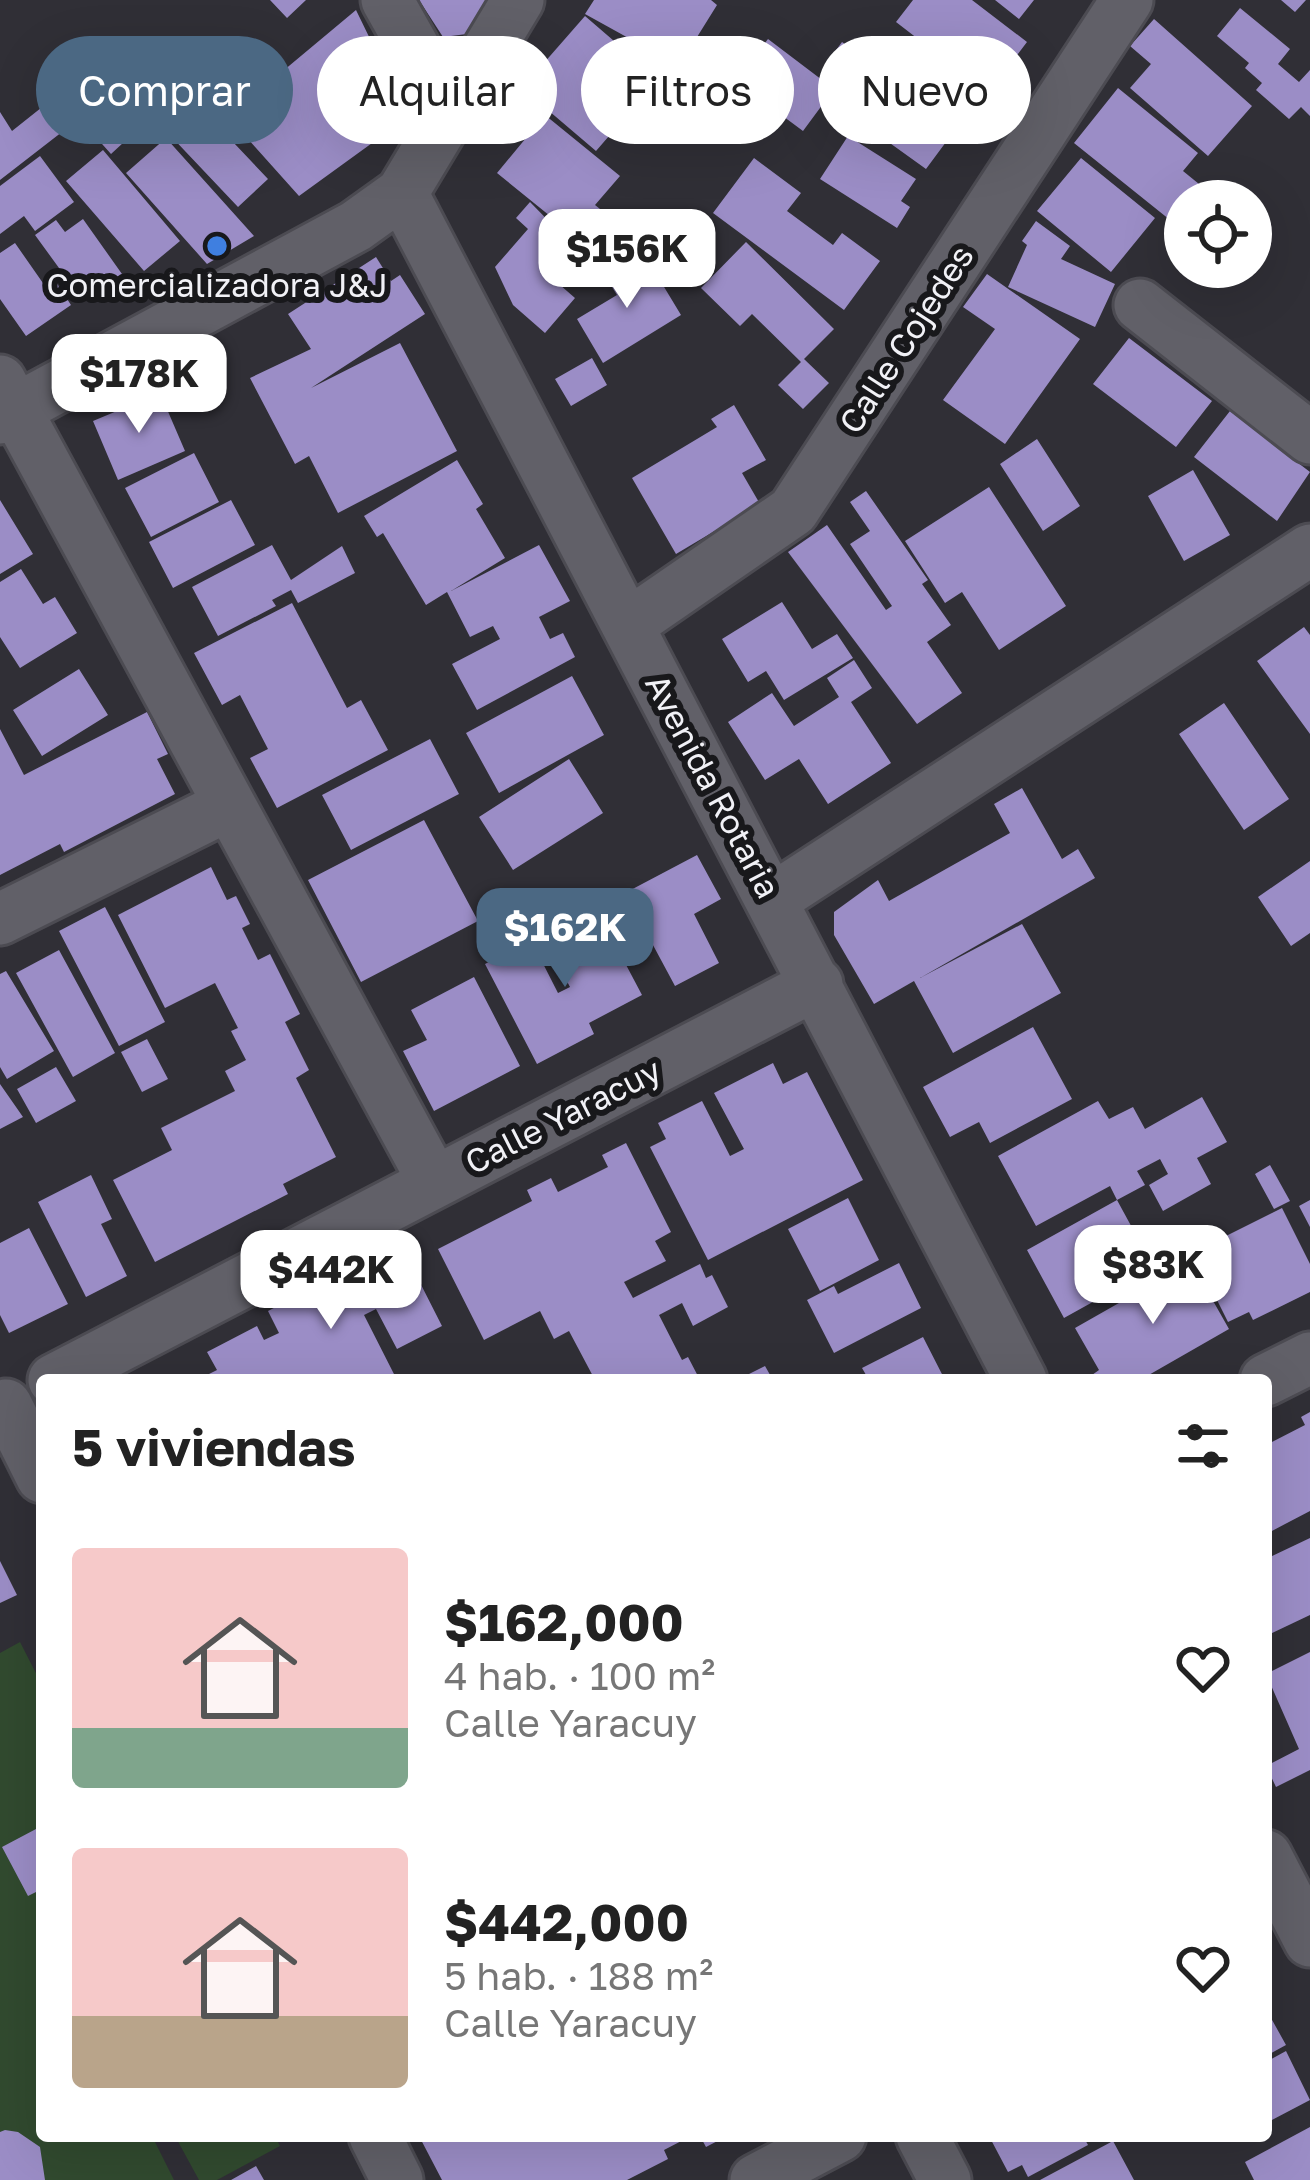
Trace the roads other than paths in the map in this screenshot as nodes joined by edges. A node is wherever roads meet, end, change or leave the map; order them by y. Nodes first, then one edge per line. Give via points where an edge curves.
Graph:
1 (387, 0) edge
2 (518, 0) edge
3 (1127, 0) edge
4 (407, 36) edge
5 (496, 36) edge
6 (431, 144) edge
7 (402, 193) junction
8 (1140, 305) dead end
9 (6, 403) edge
10 (1310, 438) edge
11 (1310, 550) edge
12 (629, 624) junction
13 (229, 805) junction
14 (772, 899) junction
15 (0, 919) edge
16 (817, 984) junction
17 (434, 1183) junction
18 (1310, 1358) edge
19 (67, 1374) edge
20 (1018, 1374) edge
21 (1272, 1377) edge
22 (16, 1400) edge
23 (36, 1459) edge
24 (378, 2142) edge
25 (829, 2142) edge
26 (925, 2142) edge
27 (397, 2180) edge
28 (756, 2180) edge
29 (945, 2180) edge

1 - 4 street
2 - 5 street
3 - 12 street, Calle Cojedes via 793,511
6 - 7 street
7 - 9 street via 356,226
7 - 12 street, Avenida Rotaria
8 - 10 street
9 - 13 street
11 - 14 street
12 - 14 street, Avenida Rotaria
13 - 15 street
13 - 17 street
14 - 16 street, Avenida Rotaria
16 - 17 street, Calle Yaracuy
16 - 20 street, Avenida Rotaria
17 - 19 street, Calle Yaracuy
18 - 21 street
22 - 23 street
24 - 27 street
25 - 28 street
26 - 29 street

